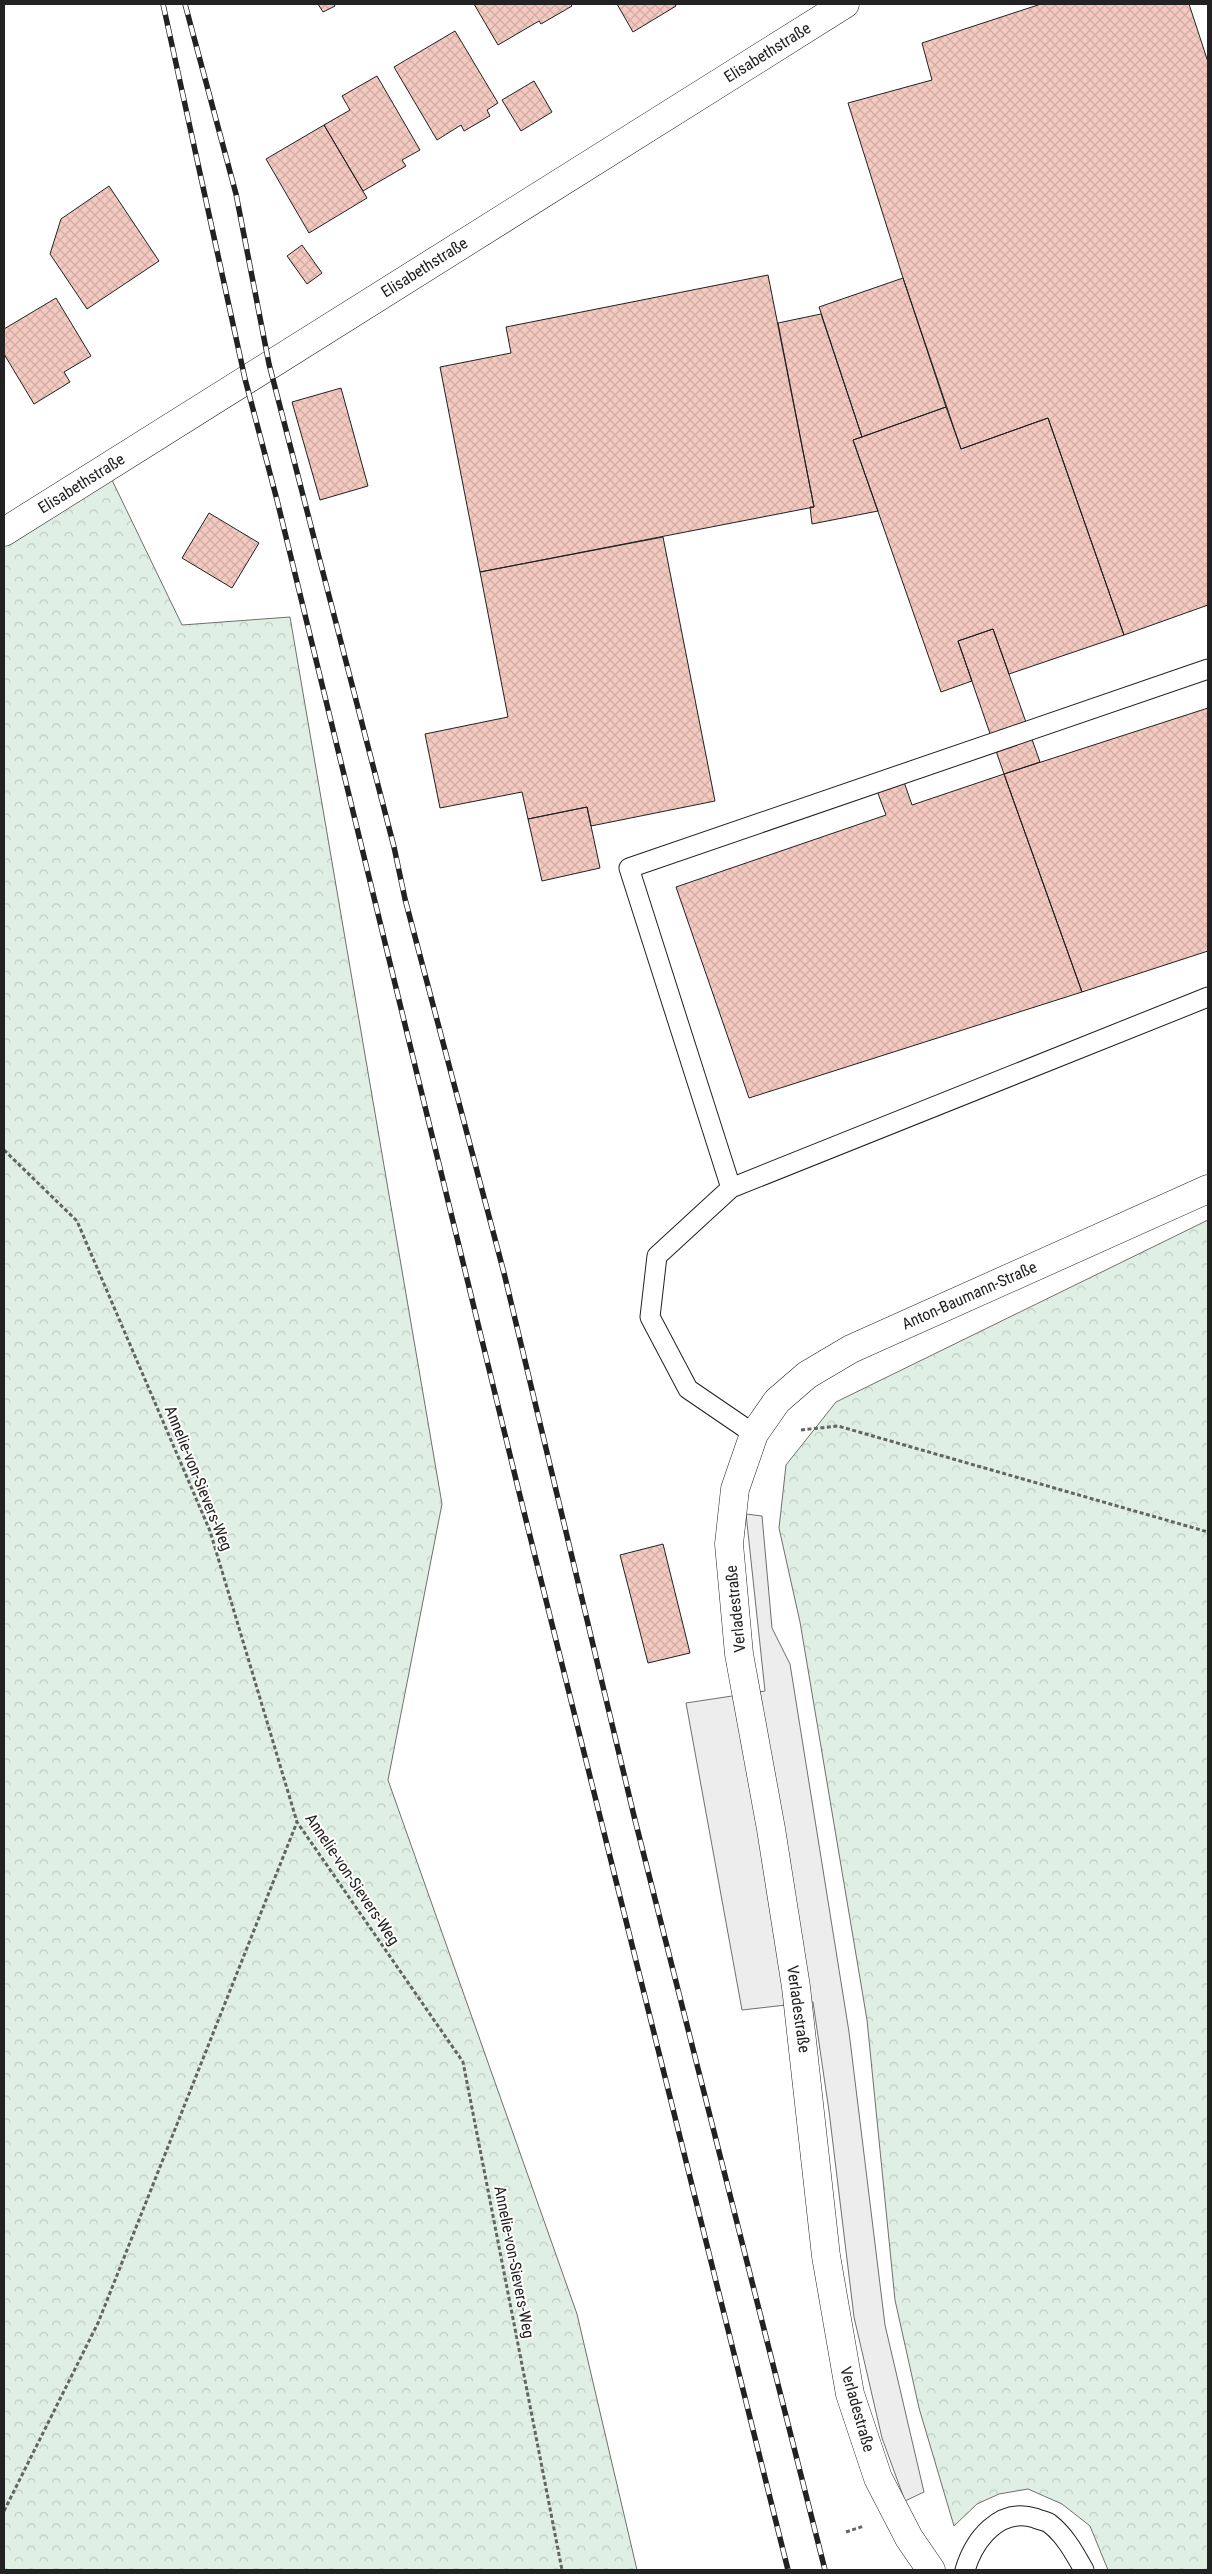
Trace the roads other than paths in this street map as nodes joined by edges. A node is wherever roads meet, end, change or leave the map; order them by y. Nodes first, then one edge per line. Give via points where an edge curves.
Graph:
1 (845, 4) edge
2 (4, 532) edge
3 (1208, 669) edge
4 (1208, 996) edge
5 (731, 1188) junction
6 (1208, 1189) edge
7 (754, 1434) junction
8 (931, 2570) edge
9 (965, 2570) edge
10 (1084, 2570) edge

1 - 2 street, Elisabethstraße
3 - 5 lane via 629,868
4 - 5 lane
5 - 7 lane via 657,1256 650,1317 688,1389
6 - 7 street, Anton-Baumann-Straße via 851,1349 807,1375 777,1401
7 - 8 street, Verladestraße via 735,1489 728,1544 739,1654 796,1987 826,2256 853,2404 878,2478 909,2538
9 - 10 lane via 971,2553 984,2534 1005,2518 1026,2515 1049,2522 1069,2544

